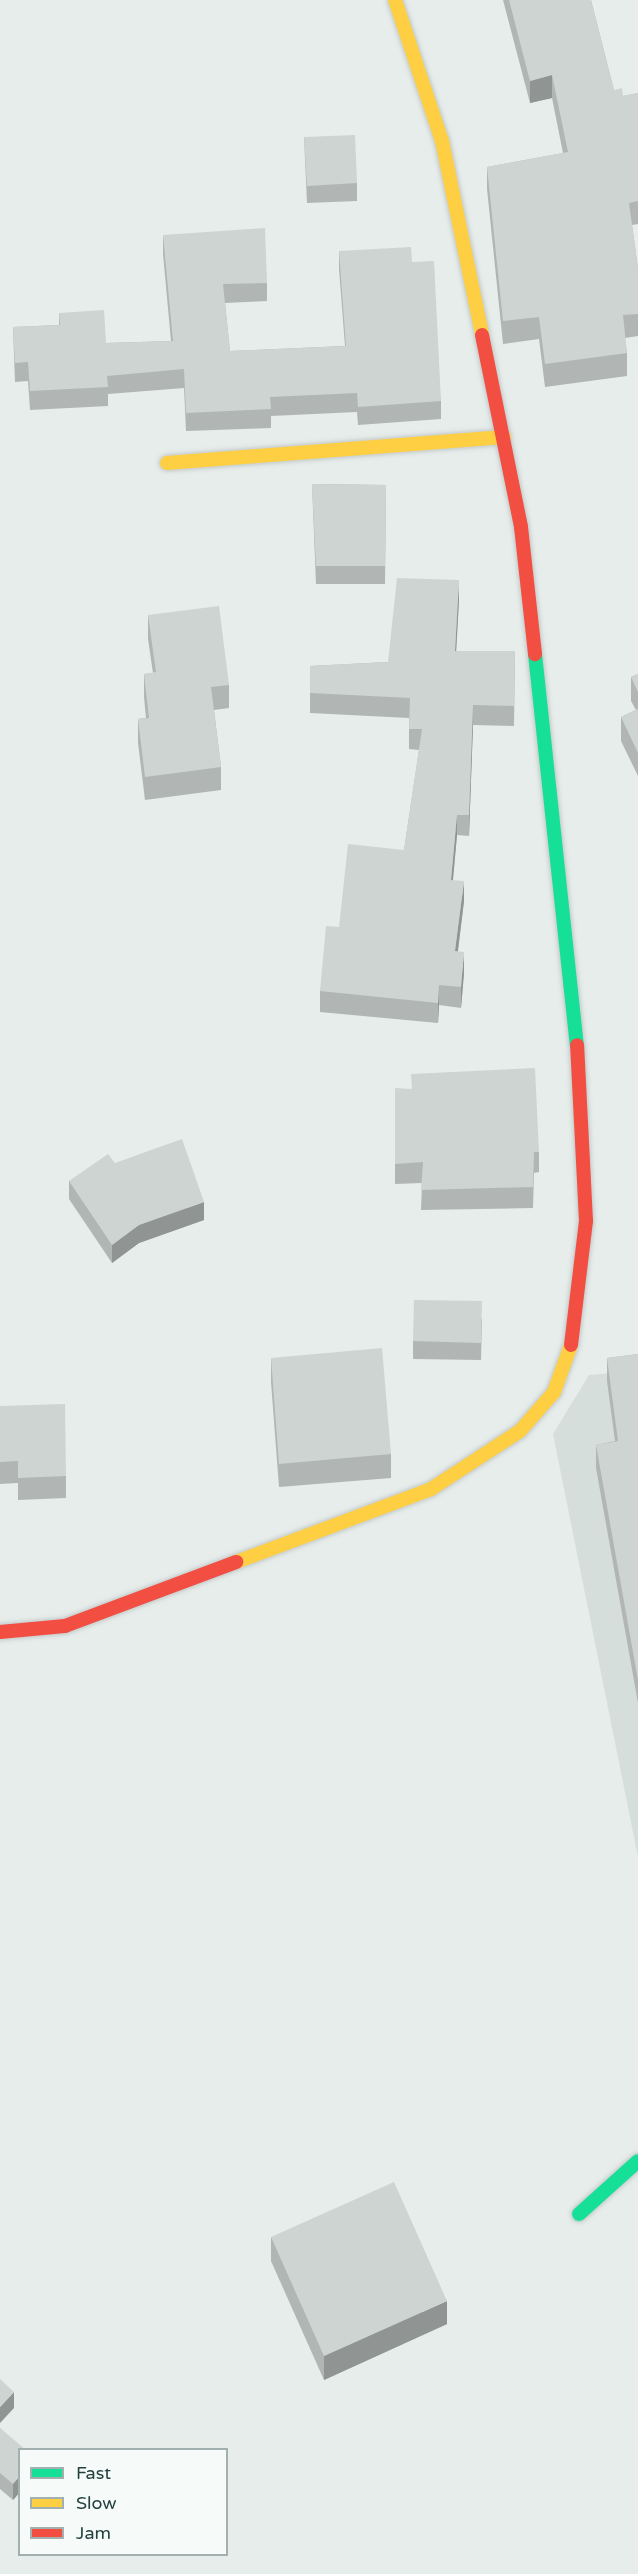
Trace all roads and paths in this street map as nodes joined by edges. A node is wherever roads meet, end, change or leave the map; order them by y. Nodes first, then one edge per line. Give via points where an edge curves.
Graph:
1 (395, 0) edge
2 (504, 437) junction
3 (167, 463) dead end
4 (0, 1632) edge
5 (638, 2161) edge
6 (579, 2214) dead end

1 - 2 street via 426,80 442,141
2 - 3 street
2 - 4 street via 521,527 582,1087 586,1221 570,1354 554,1392 520,1431 430,1489 65,1626
5 - 6 street

